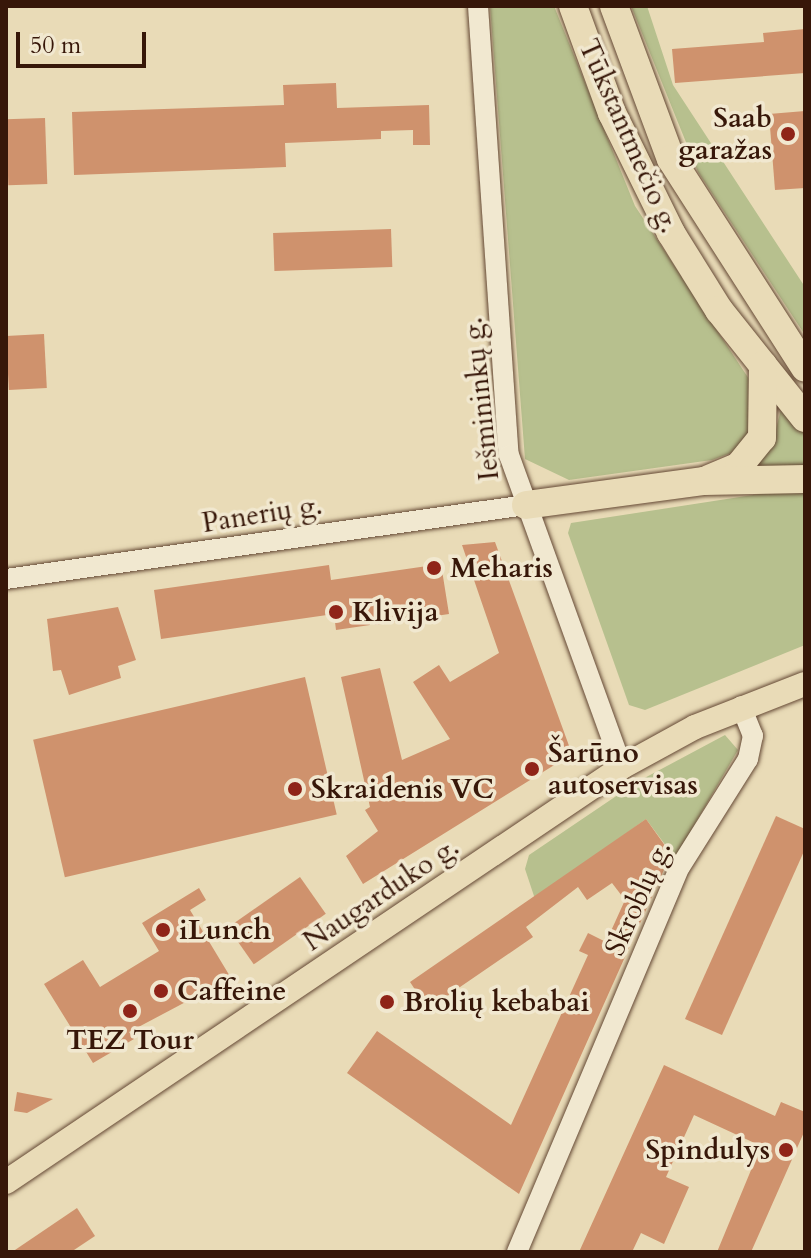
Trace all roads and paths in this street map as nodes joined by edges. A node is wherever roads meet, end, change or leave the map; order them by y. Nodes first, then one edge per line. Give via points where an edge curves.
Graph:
1 (478, 6) edge
2 (573, 6) edge
3 (614, 6) edge
4 (763, 365) junction
5 (805, 368) edge
6 (805, 418) edge
7 (805, 479) edge
8 (704, 481) junction
9 (526, 505) junction
10 (6, 579) edge
11 (805, 684) edge
12 (741, 706) junction
13 (622, 767) junction
14 (6, 1182) edge
15 (517, 1252) edge

1 - 9 street, Iešmininkų g. via 509,455
2 - 4 highway, Tūkstantmečio g. via 612,113 671,233
3 - 5 highway, Tūkstantmečio g. via 671,159
4 - 6 highway, Tūkstantmečio g.
4 - 8 highway via 762,438 739,466
7 - 8 highway
8 - 9 highway
9 - 10 street, Panerių g.
9 - 13 street, Iešmininkų g.
11 - 12 main road, Naugarduko g.
12 - 13 main road, Naugarduko g.
12 - 15 street, Skroblų g. via 753,736 748,759 680,867
13 - 14 main road, Naugarduko g.

